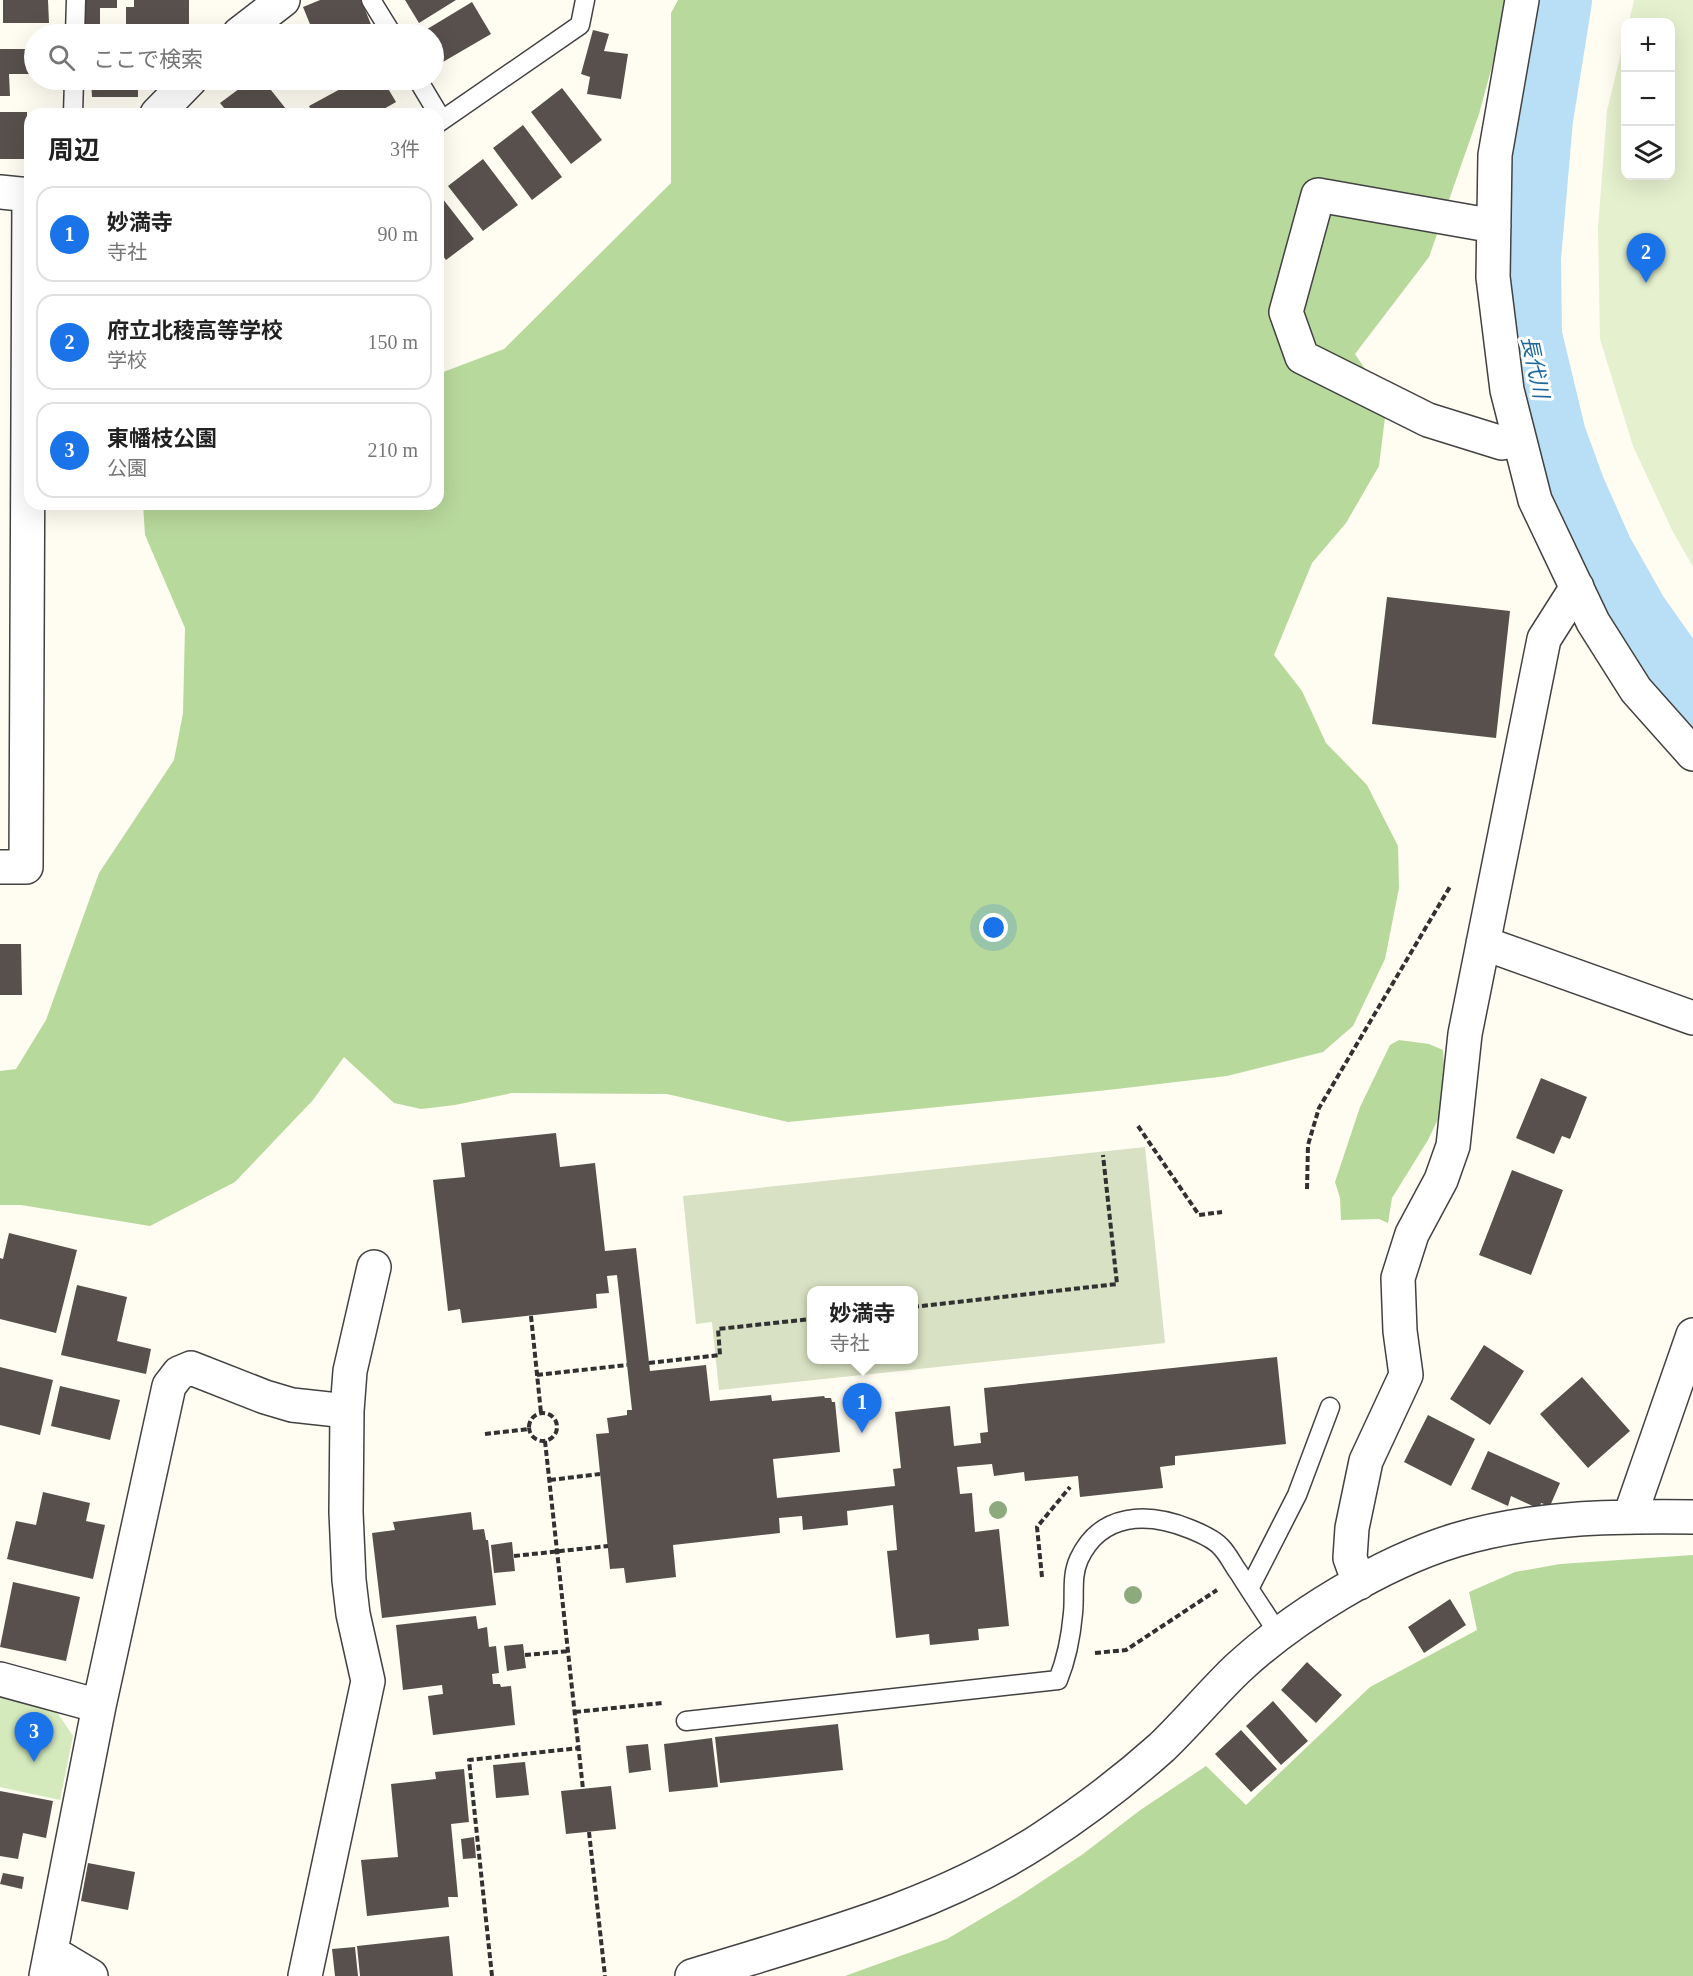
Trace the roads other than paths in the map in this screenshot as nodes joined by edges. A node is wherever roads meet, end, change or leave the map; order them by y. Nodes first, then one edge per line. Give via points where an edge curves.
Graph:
1 (76, 0) edge
2 (283, 0) edge
3 (372, 0) edge
4 (585, 0) edge
5 (1522, 0) edge
6 (75, 24) edge
7 (252, 24) edge
8 (386, 24) edge
9 (74, 90) edge
10 (180, 90) edge
11 (423, 90) edge
12 (73, 108) edge
13 (163, 108) edge
14 (433, 108) edge
15 (444, 118) edge
16 (0, 192) edge
17 (24, 194) edge
18 (1494, 226) junction
19 (1519, 439) junction
20 (28, 510) edge
21 (1577, 587) junction
22 (1693, 754) edge
23 (0, 867) edge
24 (1483, 944) junction
25 (1693, 1018) edge
26 (374, 1267) dead end
27 (1693, 1335) edge
28 (1330, 1407) dead end
29 (346, 1412) junction
30 (1630, 1516) junction
31 (1693, 1517) edge
32 (1245, 1582) junction
33 (1359, 1583) junction
34 (1279, 1635) junction
35 (0, 1679) edge
36 (99, 1706) junction
37 (686, 1721) dead end
38 (49, 1964) edge
39 (91, 1976) edge
40 (305, 1976) edge
41 (692, 1976) edge

1 - 6 lane
2 - 7 street
3 - 8 lane
4 - 15 lane via 580,25
5 - 18 street via 1495,155
9 - 12 lane
10 - 13 street
11 - 14 lane
16 - 17 street
18 - 19 street via 1493,277 1507,390
18 - 19 street via 1318,195 1286,312 1302,357 1428,420 1502,443
19 - 21 street via 1535,500
20 - 23 street via 26,867
21 - 22 street via 1593,622 1636,690
21 - 24 street via 1544,639
24 - 25 street
24 - 33 street via 1465,1034 1453,1146 1441,1180 1412,1234 1398,1278 1406,1375 1366,1461 1350,1558
26 - 29 street via 350,1371
27 - 30 street
28 - 32 lane via 1297,1495
29 - 36 street via 292,1405 191,1368 179,1373 170,1386
29 - 40 street via 347,1557 353,1614 368,1681
30 - 31 street
30 - 33 street via 1560,1520 1466,1538 1401,1562
32 - 34 lane
32 - 37 lane via 1221,1546 1197,1532 1156,1519 1125,1520 1095,1537 1079,1558 1073,1585 1071,1632 1058,1680
33 - 34 street
34 - 41 street via 1236,1670 1163,1746 1123,1780 1072,1819 991,1869 895,1912
35 - 36 street
36 - 38 street
38 - 39 street

